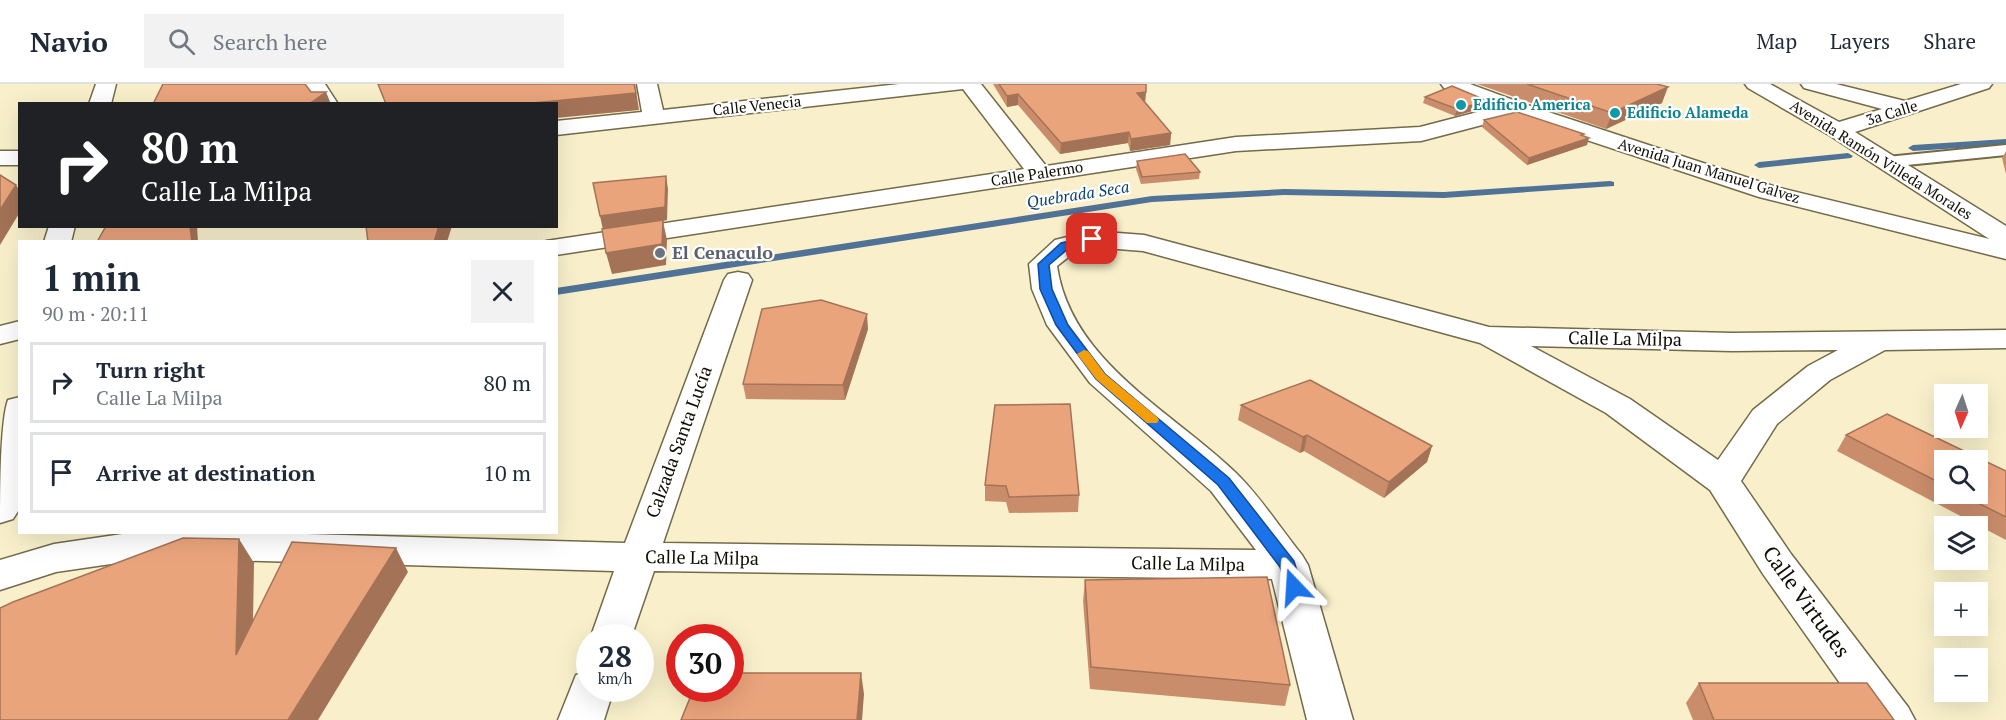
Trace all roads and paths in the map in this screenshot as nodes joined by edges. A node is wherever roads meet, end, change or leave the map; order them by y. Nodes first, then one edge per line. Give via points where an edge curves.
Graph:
1 (106, 84) edge
2 (314, 84) edge
3 (647, 84) edge
4 (957, 84) edge
5 (970, 84) edge
6 (1451, 84) edge
7 (1755, 84) edge
8 (1811, 84) edge
9 (1982, 84) edge
10 (101, 102) edge
11 (327, 102) edge
12 (1906, 108) junction
13 (1516, 109) junction
14 (654, 117) junction
15 (558, 128) edge
16 (1837, 130) junction
17 (2006, 150) edge
18 (0, 158) edge
19 (18, 158) edge
20 (1887, 162) junction
21 (1040, 174) junction
22 (2006, 238) edge
23 (558, 247) edge
24 (2006, 250) edge
25 (738, 280) dead end
26 (18, 330) edge
27 (0, 335) edge
28 (1488, 336) junction
29 (2006, 339) edge
30 (1881, 340) junction
31 (18, 421) edge
32 (1723, 481) junction
33 (0, 510) edge
34 (637, 557) junction
35 (1288, 565) junction
36 (0, 575) edge
37 (615, 624) edge
38 (587, 702) edge
39 (581, 720) edge
40 (1330, 720) edge
41 (1892, 720) edge

1 - 10 street
2 - 11 street
3 - 14 street
4 - 14 street, Calle Venecia
5 - 21 street
6 - 13 street, Avenida Juan Manuel Galvez
7 - 16 street, Avenida Ramón Villeda Morales
8 - 12 street, Avenida Ramón Villeda Morales
9 - 12 street, 3a Calle
12 - 16 street, 3a Calle
13 - 21 street, Calle Palermo via 1421,134 1236,144
13 - 24 street, Avenida Juan Manuel Galvez via 1768,192
14 - 15 street, Calle Venecia
16 - 20 street, Avenida Ramón Villeda Morales
17 - 20 lane
18 - 19 street
20 - 22 street, Avenida Ramón Villeda Morales
21 - 23 street, Calle Palermo
25 - 34 street, Calzada Santa Lucía
26 - 27 street
28 - 30 street, Calle La Milpa via 1732,342
28 - 32 street, Calle Virtudes via 1618,406
28 - 35 street, Calle La Milpa via 1144,243 1092,239 1065,246 1043,264 1046,289 1062,325 1101,376 1224,482
29 - 30 street, Calle La Milpa
30 - 32 street via 1819,374 1765,417
31 - 33 street via 7,498
32 - 41 street, Calle Virtudes via 1777,564
34 - 35 street, Calle La Milpa
34 - 36 street, Calle La Milpa via 152,544 54,558
34 - 37 street, Calzada Santa Lucía
35 - 40 street
38 - 39 street

